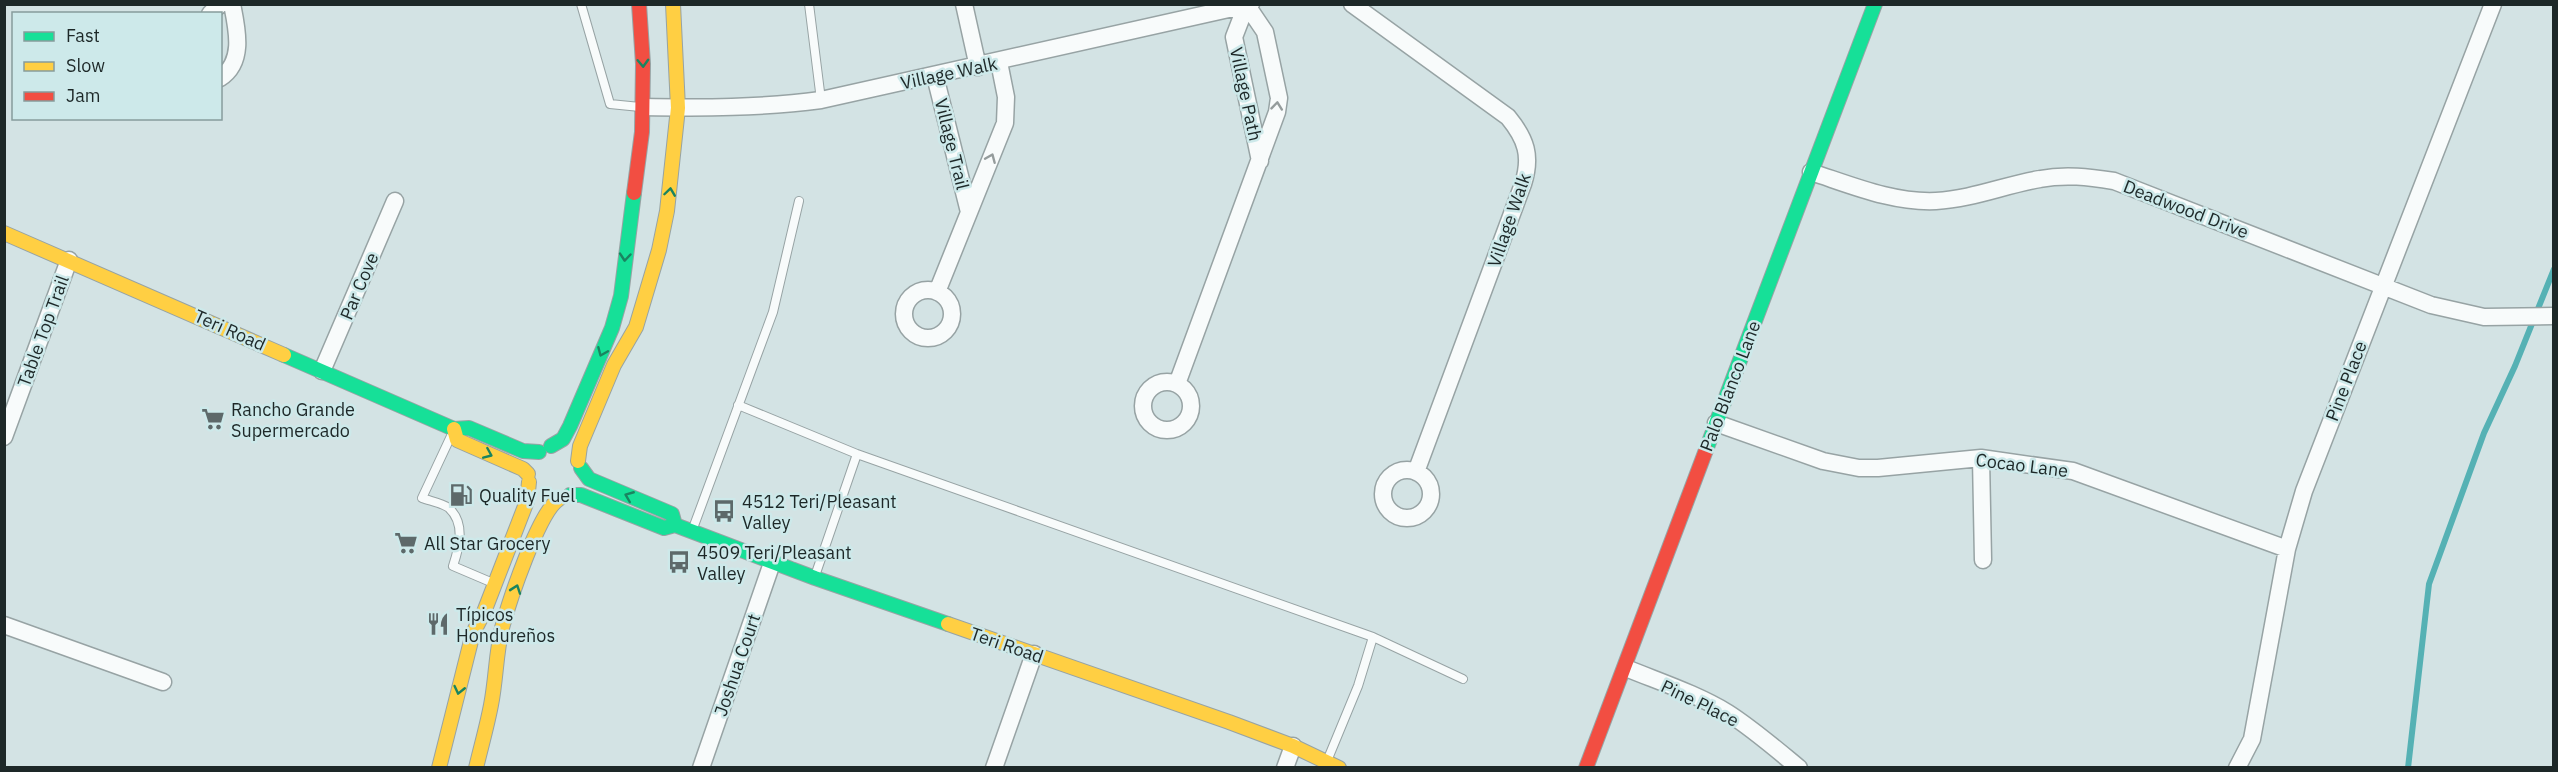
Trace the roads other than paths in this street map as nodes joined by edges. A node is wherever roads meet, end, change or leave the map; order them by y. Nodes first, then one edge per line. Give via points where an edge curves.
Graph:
1 (232, 4) edge
2 (581, 4) edge
3 (639, 4) edge
4 (674, 4) edge
5 (809, 4) edge
6 (964, 4) edge
7 (1352, 4) edge
8 (1875, 4) edge
9 (2493, 4) edge
10 (1248, 5) edge
11 (999, 62) junction
12 (978, 67) junction
13 (222, 76) edge
14 (935, 76) junction
15 (821, 100) junction
16 (643, 107) junction
17 (678, 108) junction
18 (1260, 161) junction
19 (1811, 172) junction
20 (395, 201) dead end
21 (798, 201) dead end
22 (969, 212) junction
23 (4, 233) edge
24 (69, 260) junction
25 (2383, 286) junction
26 (937, 292) dead end
27 (2553, 316) edge
28 (322, 371) junction
29 (1177, 384) dead end
30 (738, 405) junction
31 (1716, 423) junction
32 (454, 429) junction
33 (4, 437) edge
34 (545, 449) junction
35 (857, 454) junction
36 (1981, 458) junction
37 (580, 464) junction
38 (1416, 472) dead end
39 (529, 478) junction
40 (565, 497) junction
41 (675, 525) junction
42 (691, 532) junction
43 (2287, 549) junction
44 (1983, 560) dead end
45 (772, 563) junction
46 (815, 578) junction
47 (494, 583) junction
48 (4, 625) edge
49 (1373, 637) junction
50 (1034, 654) junction
51 (1626, 668) junction
52 (1462, 679) dead end
53 (163, 682) dead end
54 (1293, 746) junction
55 (1333, 764) edge
56 (439, 768) edge
57 (476, 768) edge
58 (701, 768) edge
59 (994, 768) edge
60 (1285, 768) edge
61 (1586, 768) edge
62 (1799, 768) edge
63 (2237, 768) edge

1 - 13 street via 237,49 232,66
2 - 16 lane via 610,104
3 -> 16 street
4 - 17 street
5 - 15 lane
6 - 12 street
7 - 38 street, Village Walk via 1508,117 1528,152 1523,184
8 - 19 street, Palo Blanco Lane
9 - 25 street, Pine Place
10 - 11 street, Village Walk
10 - 18 street, Village Path via 1234,37
18 -> 10 street, Village Path via 1279,98 1265,32
11 - 12 street, Village Walk
22 -> 11 street, Village Trail via 1005,123 1006,97
12 - 14 street, Village Walk
14 - 15 street, Village Walk
14 - 22 street, Village Trail
15 - 17 street, Village Walk via 772,107
16 - 17 street, Village Walk
16 -> 34 street via 619,306 570,426 562,440
37 -> 17 street via 580,446 614,365 636,327 648,289 667,211
18 - 29 street
19 - 25 street, Deadwood Drive via 1873,193 1935,201 1965,198 2041,178 2067,176 2114,181
19 - 31 street, Palo Blanco Lane
20 - 28 street, Par Cove
21 - 30 lane via 772,312
22 - 26 street, Village Trail
23 - 24 street, Teri Road
24 - 28 street, Teri Road
24 - 33 street, Table Top Trail
25 - 27 street, Deadwood Drive via 2432,305 2484,317
25 - 43 street, Pine Place via 2304,491
28 - 32 street, Teri Road
30 - 35 lane
30 - 42 lane
31 - 36 street, Cocao Lane via 1823,461 1859,468
31 - 51 street, Palo Blanco Lane
32 - 34 street, Teri Road via 469,428 523,451
32 -> 39 street, Teri Road via 457,440 523,469
32 - 47 lane via 422,498 448,508 460,525 453,567
34 - 37 street via 564,448
34 - 39 street via 532,459
35 - 46 lane
35 - 49 lane
36 - 43 street, Cocao Lane via 2073,471
36 - 44 street
37 - 40 street via 580,482
41 -> 37 street, Teri Road via 672,514 598,484 585,476
39 - 40 street via 540,495 549,499
39 - 47 street via 528,501
40 - 41 street, Teri Road via 581,495 664,528
57 -> 40 street via 492,706 502,629 543,518 552,503
41 - 42 street, Teri Road
42 - 45 street, Teri Road
43 - 63 street, Pine Place via 2252,739
45 - 46 street, Teri Road
45 - 58 street, Joshua Court
46 - 50 street, Teri Road
47 -> 56 street via 473,633
48 - 53 street
49 - 52 lane
49 - 55 lane
50 - 54 street, Teri Road
50 - 59 street
51 - 61 street, Palo Blanco Lane
51 - 62 street, Pine Place via 1727,712
54 - 55 street, Teri Road
54 - 60 street

